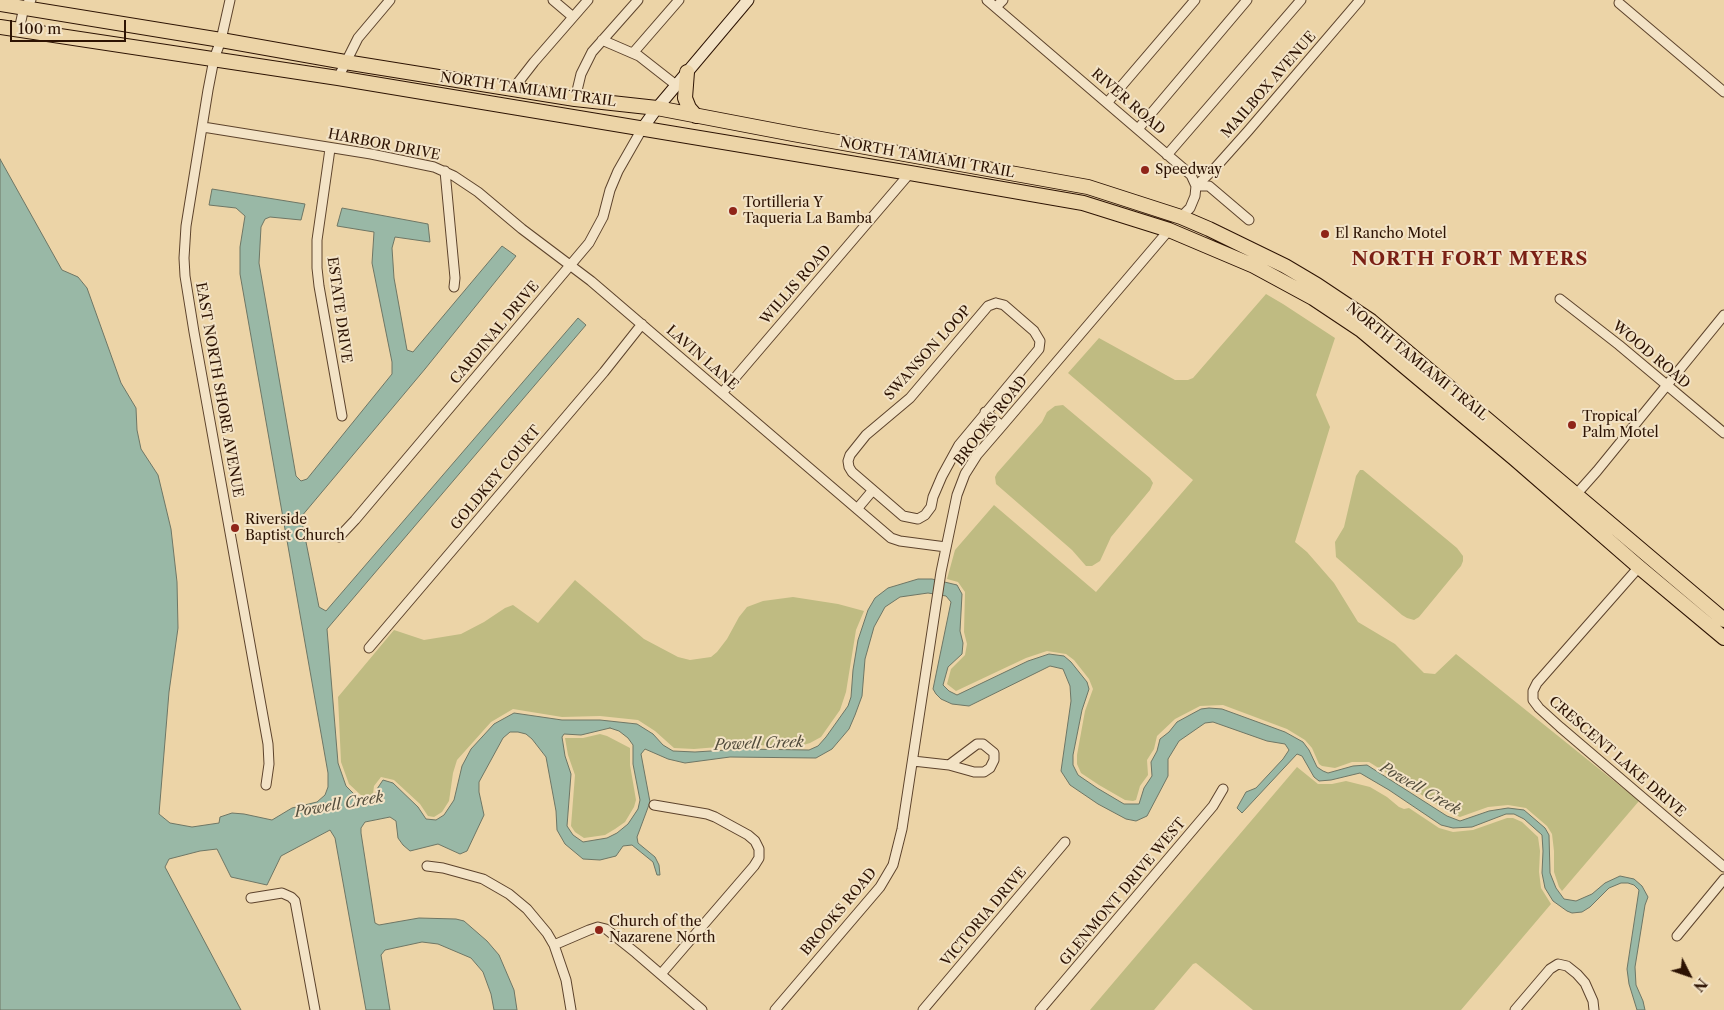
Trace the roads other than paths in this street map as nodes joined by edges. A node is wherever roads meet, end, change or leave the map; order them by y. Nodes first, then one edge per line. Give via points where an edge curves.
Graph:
1 (230, 0) edge
2 (388, 0) edge
3 (553, 0) edge
4 (588, 0) edge
5 (638, 0) edge
6 (679, 0) edge
7 (748, 0) edge
8 (1003, 0) edge
9 (1195, 0) edge
10 (1247, 0) edge
11 (1301, 0) edge
12 (1360, 0) edge
13 (992, 2) edge
14 (1619, 3) dead end
15 (0, 4) edge
16 (27, 4) edge
17 (573, 17) junction
18 (0, 27) edge
19 (18, 30) junction
20 (221, 40) junction
21 (602, 40) junction
22 (633, 53) junction
23 (214, 59) junction
24 (345, 62) junction
25 (687, 72) junction
26 (338, 78) junction
27 (676, 85) junction
28 (513, 89) junction
29 (1724, 92) edge
30 (574, 99) junction
31 (1107, 102) junction
32 (657, 108) junction
33 (696, 116) junction
34 (203, 127) junction
35 (642, 129) junction
36 (1138, 129) junction
37 (330, 149) junction
38 (1167, 155) junction
39 (942, 160) junction
40 (445, 172) junction
41 (910, 173) junction
42 (1196, 186) junction
43 (1181, 217) junction
44 (1249, 220) dead end
45 (1139, 221) junction
46 (1209, 229) junction
47 (1170, 230) junction
48 (571, 265) junction
49 (454, 287) dead end
50 (1560, 299) dead end
51 (1724, 315) edge
52 (642, 324) junction
53 (1361, 330) junction
54 (1396, 343) junction
55 (1393, 357) junction
56 (1427, 368) junction
57 (1667, 385) junction
58 (722, 393) junction
59 (985, 412) junction
60 (342, 416) dead end
61 (1002, 426) junction
62 (1724, 433) edge
63 (873, 490) junction
64 (1572, 500) junction
65 (857, 509) junction
66 (339, 537) dead end
67 (946, 547) junction
68 (1639, 567) junction
69 (1724, 620) edge
70 (1724, 638) edge
71 (368, 648) dead end
72 (913, 761) junction
73 (949, 765) junction
74 (266, 785) dead end
75 (1224, 789) dead end
76 (654, 805) dead end
77 (1065, 842) dead end
78 (427, 866) dead end
79 (1724, 867) edge
80 (1724, 879) edge
81 (251, 898) dead end
82 (1678, 936) dead end
83 (554, 945) junction
84 (661, 974) junction
85 (315, 1010) edge
86 (571, 1010) edge
87 (702, 1010) edge
88 (775, 1010) edge
89 (923, 1010) edge
90 (1040, 1010) edge
91 (1515, 1010) edge
92 (1594, 1010) edge

1 - 20 street, EAST NORTH SHORE AVENUE
2 - 24 street via 358,38
3 - 17 street
4 - 17 street
5 - 21 street
6 - 22 street
7 - 25 main road
8 - 13 street
9 - 31 street
10 - 36 street
11 - 38 street
12 - 42 street, MAILBOX AVENUE via 1248,131
13 - 31 street, RIVER ROAD
14 - 29 street
15 - 16 main road, NORTH TAMIAMI TRAIL
16 - 19 street
16 - 20 main road, NORTH TAMIAMI TRAIL
17 - 28 street
18 - 19 main road, NORTH TAMIAMI TRAIL
19 - 23 main road, NORTH TAMIAMI TRAIL
20 - 23 street, EAST NORTH SHORE AVENUE
20 - 24 main road, NORTH TAMIAMI TRAIL
21 - 22 street
21 - 30 street via 581,74
22 - 27 street
23 - 26 main road, NORTH TAMIAMI TRAIL
23 - 34 street, EAST NORTH SHORE AVENUE
24 - 26 street
24 - 28 main road, NORTH TAMIAMI TRAIL
25 - 27 main road
25 - 33 main road via 685,98
26 - 35 main road, NORTH TAMIAMI TRAIL
27 - 32 main road
28 - 30 main road, NORTH TAMIAMI TRAIL
30 - 32 main road, NORTH TAMIAMI TRAIL
31 - 36 street, RIVER ROAD
32 - 33 main road, NORTH TAMIAMI TRAIL
32 - 35 main road
33 - 39 main road, NORTH TAMIAMI TRAIL
34 - 37 street, HARBOR DRIVE
34 - 74 street, EAST NORTH SHORE AVENUE via 184,240 185,276 268,744
35 - 41 main road, NORTH TAMIAMI TRAIL
35 - 48 street, CARDINAL DRIVE via 614,180 599,226
36 - 38 street, RIVER ROAD
37 - 40 street, HARBOR DRIVE via 380,156
37 - 60 street, ESTATE DRIVE via 317,240 317,268
38 - 42 street, RIVER ROAD via 1190,175
39 - 41 main road via 923,164
39 - 43 main road, NORTH TAMIAMI TRAIL via 1088,187
40 - 48 street, LAVIN LANE via 464,181
40 - 49 street, HARBOR DRIVE
41 - 45 main road, NORTH TAMIAMI TRAIL via 1083,204
41 - 58 street, WILLIS ROAD
42 - 43 street via 1193,203
42 - 44 street via 1209,186
43 - 45 main road via 1167,222
43 - 46 main road, NORTH TAMIAMI TRAIL
45 - 47 main road, NORTH TAMIAMI TRAIL
46 - 47 main road via 1183,227
46 - 54 main road, NORTH TAMIAMI TRAIL via 1317,285 1371,321
47 - 53 main road, NORTH TAMIAMI TRAIL via 1254,266 1313,298
47 - 61 street, BROOKS ROAD
48 - 52 street, LAVIN LANE
48 - 66 street, CARDINAL DRIVE
50 - 57 street, WOOD ROAD
51 - 57 street
52 - 58 street, LAVIN LANE
52 - 71 street, GOLDKEY COURT
53 - 54 main road via 1374,334 1386,344
53 - 55 main road, NORTH TAMIAMI TRAIL
54 - 56 main road, NORTH TAMIAMI TRAIL
55 - 56 main road via 1407,357
55 - 64 main road, NORTH TAMIAMI TRAIL
56 - 64 main road, NORTH TAMIAMI TRAIL
57 - 62 street, WOOD ROAD
57 - 64 street
58 - 65 street, LAVIN LANE
59 - 61 street
59 - 63 street, SWANSON LOOP via 954,453 925,515 918,519 903,516
59 - 63 street, SWANSON LOOP via 1040,345 1038,335 1001,304 988,306 910,398 866,435 850,455 849,467
61 - 67 street, BROOKS ROAD via 965,474
63 - 65 street
64 - 68 main road, NORTH TAMIAMI TRAIL
64 - 69 main road, NORTH TAMIAMI TRAIL
65 - 67 street, LAVIN LANE via 891,538
67 - 72 street, BROOKS ROAD
68 - 70 main road, NORTH TAMIAMI TRAIL
68 - 79 street, CRESCENT LAKE DRIVE via 1537,683 1533,700 1560,727
72 - 73 street
72 - 88 street, BROOKS ROAD via 902,829 890,873
73 - 73 street via 984,772 990,768 994,753 983,744 977,744
75 - 90 street, GLENMONT DRIVE WEST
76 - 84 street via 707,814 748,835 759,849 759,858 754,866
77 - 89 street, VICTORIA DRIVE
78 - 83 street via 474,876 500,888 535,917
80 - 82 street
81 - 85 street via 282,893 292,897 297,906
83 - 84 street via 589,930 606,929
83 - 86 street via 566,980
84 - 87 street
91 - 92 street via 1558,964 1567,966 1581,978 1589,990

